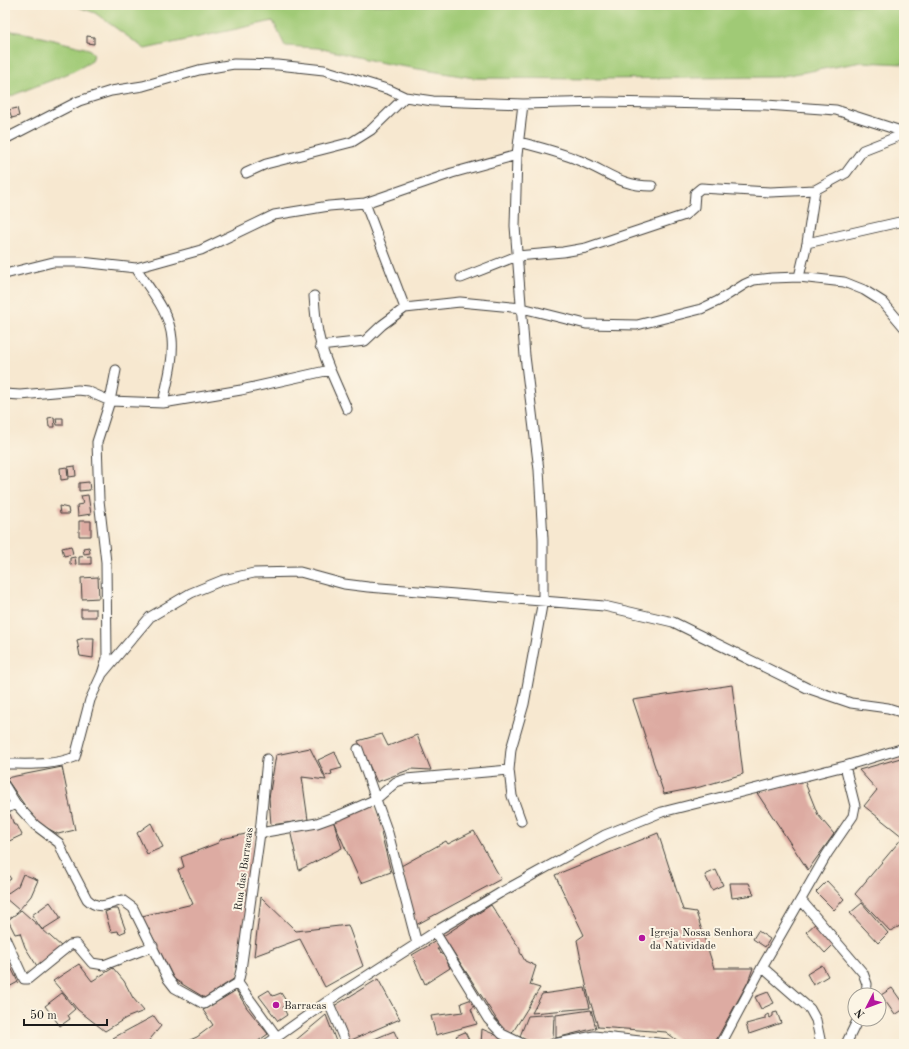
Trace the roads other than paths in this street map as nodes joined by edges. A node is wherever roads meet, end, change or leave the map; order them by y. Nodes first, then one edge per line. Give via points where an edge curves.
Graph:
1 (405, 97) junction
2 (523, 104) junction
3 (904, 133) edge
4 (5, 140) edge
5 (519, 142) junction
6 (517, 155) junction
7 (246, 173) dead end
8 (652, 186) dead end
9 (815, 190) junction
10 (365, 203) junction
11 (904, 221) edge
12 (807, 243) junction
13 (517, 256) junction
14 (136, 268) junction
15 (5, 274) edge
16 (799, 277) junction
17 (461, 278) dead end
18 (314, 296) dead end
19 (405, 308) junction
20 (522, 308) junction
21 (903, 324) edge
22 (320, 346) junction
23 (116, 370) dead end
24 (330, 370) junction
25 (5, 394) edge
26 (110, 401) junction
27 (163, 403) junction
28 (347, 409) dead end
29 (543, 600) junction
30 (102, 674) junction
31 (904, 713) edge
32 (904, 748) edge
33 (358, 749) dead end
34 (267, 758) dead end
35 (5, 764) edge
36 (845, 766) junction
37 (509, 770) junction
38 (5, 786) edge
39 (376, 799) junction
40 (16, 804) junction
41 (5, 809) edge
42 (521, 821) dead end
43 (260, 833) junction
44 (801, 900) junction
45 (435, 932) junction
46 (5, 938) edge
47 (417, 944) junction
48 (153, 946) junction
49 (762, 967) junction
50 (238, 983) junction
51 (867, 987) edge
52 (328, 1001) junction
53 (854, 1027) edge
54 (277, 1037) junction
55 (268, 1044) edge
56 (346, 1044) edge
57 (523, 1044) edge
58 (553, 1044) edge
59 (668, 1044) edge
60 (721, 1044) edge
61 (822, 1044) edge
62 (846, 1044) edge

1 - 2 street via 448,103
1 - 4 street via 324,70 234,64 111,91 80,101
1 - 7 street via 362,137 352,142 266,164
2 - 3 street via 603,102 766,105 836,110
2 - 5 street
3 - 9 street via 863,150 846,173
5 - 6 street
5 - 8 street via 577,159 625,183
6 - 10 street
6 - 13 street via 514,226
9 - 12 street
9 - 13 street via 770,192 701,188 695,193 694,207 684,215 586,248
10 - 14 street via 274,215 201,250
10 - 19 street
11 - 12 street
12 - 16 street
13 - 17 street
13 - 20 street
14 - 15 street via 81,262 53,262
14 - 27 street via 162,307 172,339 172,356
16 - 20 street via 754,280 701,309 637,325 586,324
16 - 21 street via 844,282 864,290 883,302
18 - 22 street
19 - 20 street via 460,302
19 - 22 street via 365,341
20 - 29 street via 525,356 539,470
22 - 24 street
23 - 26 street
24 - 27 street via 241,390
24 - 28 street
25 - 26 street via 78,390
26 - 27 street
26 - 30 street via 97,442 99,500 106,562 107,658
29 - 30 street via 368,587 344,584 300,572 254,573 223,580 191,592 150,617
29 - 31 street via 604,606 673,622 807,688 851,703
29 - 37 street via 524,704 511,749
30 - 35 street via 90,700 75,757 47,764
32 - 36 street
33 - 39 street
34 - 43 street, Rua das Barracas
36 - 44 street via 855,806 853,816 827,854
36 - 45 street via 662,812 627,826 605,835
37 - 39 street via 406,779 396,782
37 - 42 street via 512,796
38 - 40 street
39 - 43 street via 316,823
39 - 47 street via 388,833
40 - 41 street
40 - 48 street via 35,825 59,843 88,899 98,907 122,900 128,904 133,908
43 - 50 street, Rua das Barracas
44 - 49 street
44 - 51 street via 862,973
45 - 47 street
45 - 57 street via 488,1018 502,1034
46 - 48 street via 24,979 28,979 70,945 76,944 92,963 104,965
47 - 52 street
48 - 50 street via 175,988 204,1004
49 - 60 street
49 - 61 street via 810,1009 816,1020
50 - 54 street
52 - 54 street
52 - 56 street
53 - 62 street
54 - 55 street
58 - 59 street via 594,1036

